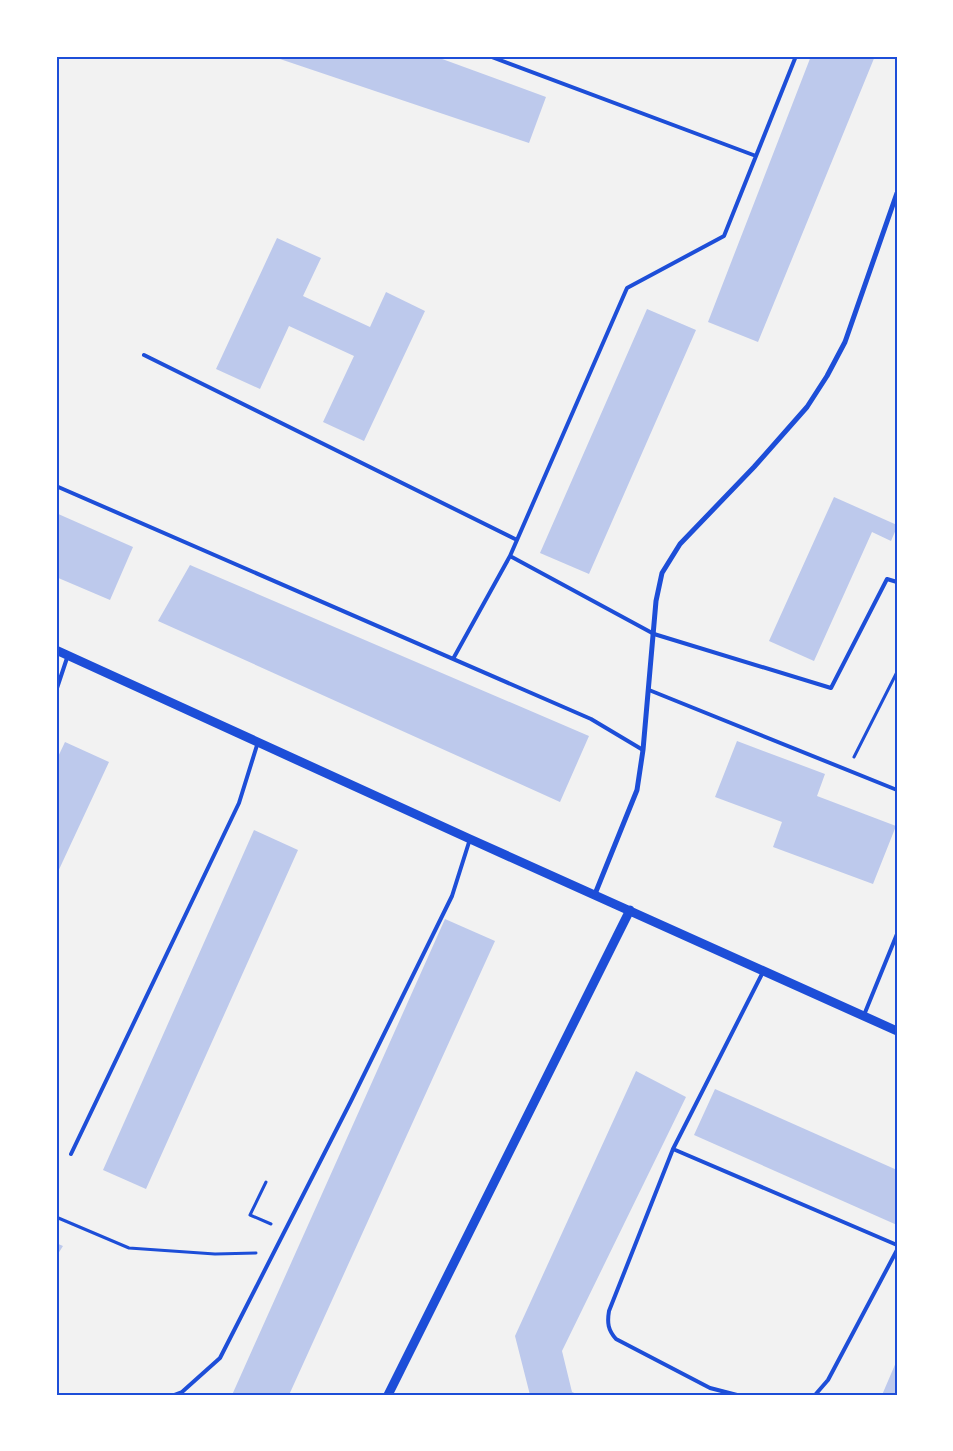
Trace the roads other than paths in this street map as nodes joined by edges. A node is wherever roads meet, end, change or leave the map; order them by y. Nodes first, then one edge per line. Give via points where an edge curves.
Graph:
1 (490, 56) edge
2 (796, 56) edge
3 (756, 156) junction
4 (897, 193) edge
5 (144, 355) dead end
6 (56, 486) edge
7 (517, 540) junction
8 (510, 556) junction
9 (897, 582) edge
10 (654, 634) junction
11 (56, 650) edge
12 (68, 656) junction
13 (453, 659) junction
14 (649, 690) junction
15 (56, 691) edge
16 (258, 742) junction
17 (643, 750) junction
18 (897, 790) edge
19 (470, 839) junction
20 (595, 894) junction
21 (630, 910) junction
22 (897, 934) edge
23 (764, 970) junction
24 (864, 1015) junction
25 (897, 1030) edge
26 (672, 1148) junction
27 (71, 1154) dead end
28 (897, 1245) edge
29 (897, 1250) edge
30 (710, 1388) junction
31 (174, 1395) edge
32 (388, 1395) edge
33 (707, 1395) edge
34 (737, 1395) edge
35 (815, 1395) edge

1 - 3 lane
2 - 3 lane
3 - 7 lane via 724,236 627,288
4 - 10 street via 845,342 827,376 801,413 754,467 680,544 662,573
5 - 7 lane
6 - 13 lane
7 - 8 lane
8 - 10 lane
8 - 13 lane
9 - 10 lane via 887,579 831,688
10 - 14 street
11 - 12 street
12 - 15 lane
12 - 16 street
13 - 17 lane via 591,720
14 - 17 street
14 - 18 lane
16 - 19 street
16 - 27 lane via 239,803
17 - 20 street via 637,790
19 - 20 street
19 - 31 lane via 452,896 220,1358 182,1392
20 - 21 street
21 - 23 street
21 - 32 street
22 - 24 lane
23 - 24 street
23 - 26 lane
24 - 25 street
26 - 28 lane
26 - 30 lane via 607,1322 616,1339
29 - 35 lane via 828,1380
30 - 33 lane
30 - 34 lane

